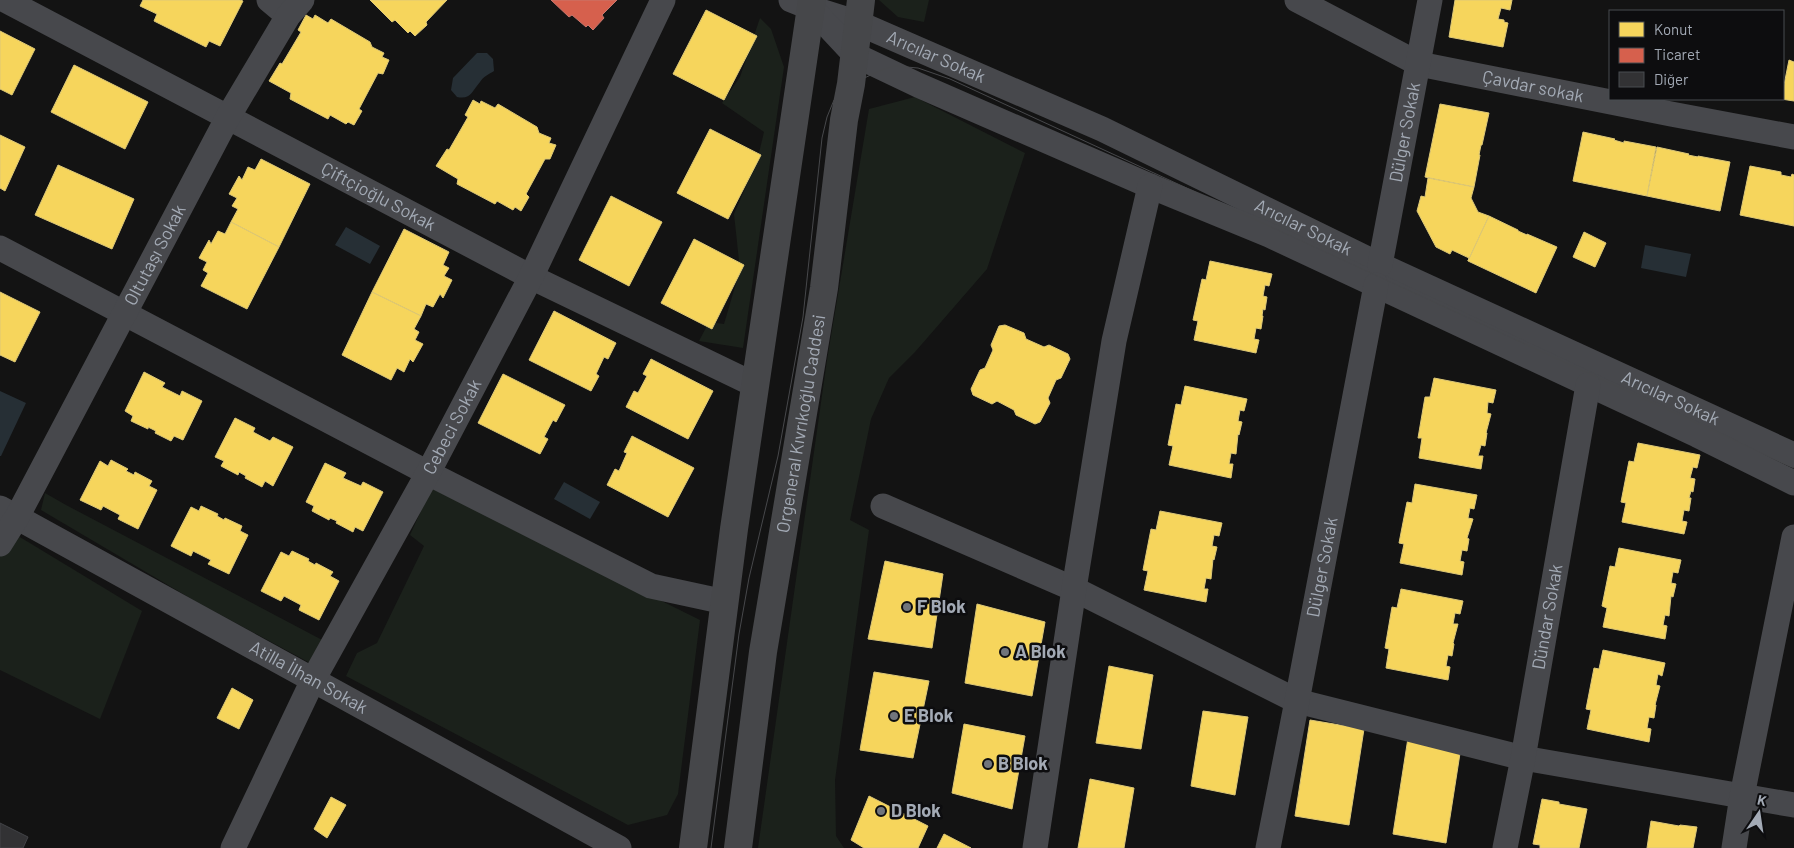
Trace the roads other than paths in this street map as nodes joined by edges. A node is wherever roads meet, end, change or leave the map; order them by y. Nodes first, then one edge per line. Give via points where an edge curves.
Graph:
1 (5, 0) edge
2 (269, 0) edge
3 (663, 0) edge
4 (1297, 0) edge
5 (1430, 0) edge
6 (805, 3) edge
7 (295, 8) edge
8 (860, 11) edge
9 (855, 54) junction
10 (1419, 64) junction
11 (228, 117) junction
12 (1794, 137) edge
13 (1150, 186) junction
14 (0, 248) edge
15 (1378, 275) junction
16 (531, 277) junction
17 (125, 312) junction
18 (755, 385) junction
19 (1588, 385) junction
20 (1794, 455) edge
21 (428, 472) junction
22 (1794, 483) edge
23 (884, 506) dead end
24 (8, 512) edge
25 (1794, 537) edge
26 (0, 544) edge
27 (1074, 589) junction
28 (725, 602) junction
29 (313, 680) junction
30 (1298, 701) junction
31 (1523, 758) junction
32 (1742, 796) junction
33 (1794, 804) edge
34 (233, 848) edge
35 (619, 848) edge
36 (693, 848) edge
37 (738, 848) edge
38 (1035, 848) edge
39 (1268, 848) edge
40 (1504, 848) edge
41 (1734, 848) edge

1 - 11 street, Çiftçioğlu Sokak
2 - 7 street
3 - 16 street, Cebeci Sokak
4 - 10 street
5 - 10 street, Dülger Sokak
6 - 8 street, Arıcılar Sokak
6 - 9 street
6 - 18 main road
7 - 11 street, Oltutaşı Sokak
8 - 9 main road, Orgeneral Kıvrıkoğlu Caddesi
8 - 15 street, Arıcılar Sokak via 1102,129
9 - 13 street via 927,89
9 - 37 main road, Orgeneral Kıvrıkoğlu Caddesi via 824,288 763,652
10 - 12 street, Çavdar sokak
10 - 15 street, Dülger Sokak
11 - 16 street, Çiftçioğlu Sokak
11 - 17 street, Oltutaşı Sokak
13 - 15 street via 1269,236
13 - 27 street via 1114,341
14 - 17 street
15 - 19 street
15 - 20 street, Arıcılar Sokak via 1594,365
15 - 30 street, Dülger Sokak
16 - 18 street, Çiftçioğlu Sokak
16 - 21 street, Cebeci Sokak
17 - 21 street
17 - 24 street, Oltutaşı Sokak
18 - 28 main road
19 - 22 street via 1697,434
19 - 31 street, Dündar Sokak
21 - 28 street via 651,586
21 - 29 street, Cebeci Sokak
23 - 27 street
24 - 26 street, Oltutaşı Sokak
24 - 29 street, Atilla İlhan Sokak
25 - 32 street
27 - 30 street
27 - 38 street
28 - 36 main road
29 - 34 street, Cebeci Sokak
29 - 35 street, Atilla İlhan Sokak
30 - 31 street
30 - 39 street, Dülger Sokak
31 - 32 street
31 - 40 street, Dündar Sokak
32 - 33 street
32 - 41 street

